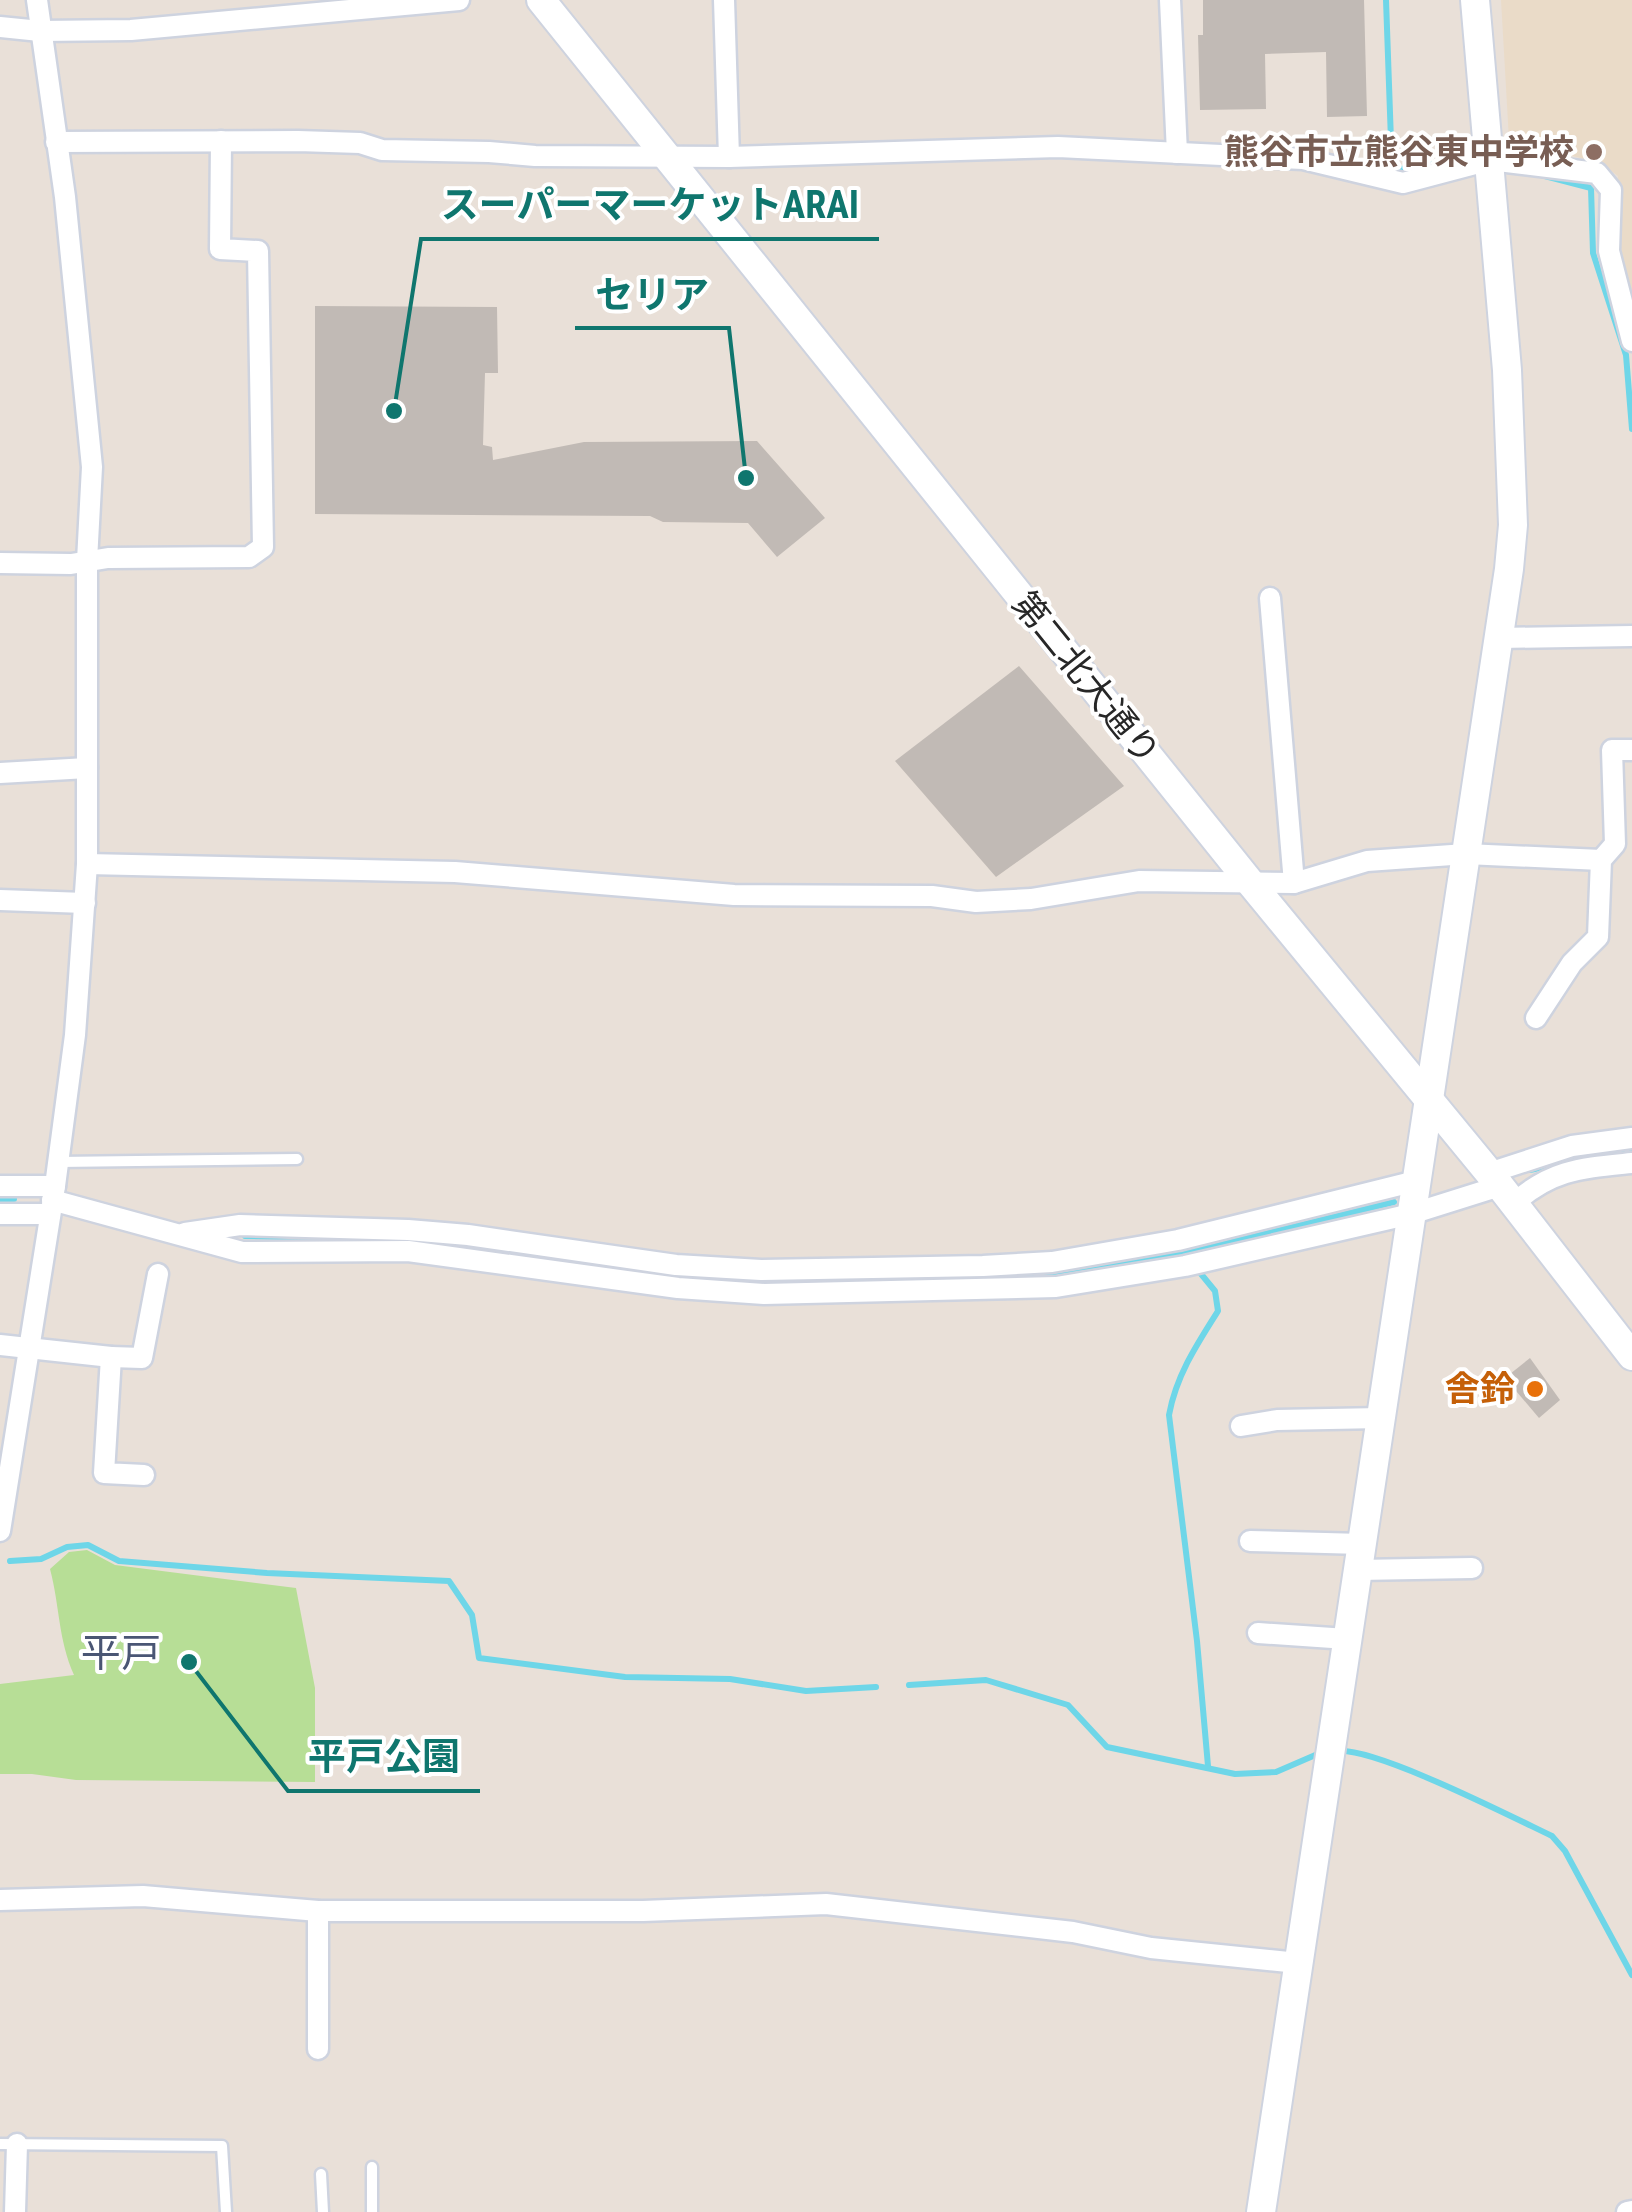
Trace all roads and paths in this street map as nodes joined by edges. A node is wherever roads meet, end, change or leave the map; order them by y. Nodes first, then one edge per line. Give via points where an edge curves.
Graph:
1 (37, 0) edge
2 (459, 0) edge
3 (541, 0) edge
4 (724, 0) edge
5 (1170, 0) edge
6 (1476, 0) edge
7 (0, 27) edge
8 (40, 32) junction
9 (221, 141) junction
10 (56, 142) junction
11 (1177, 152) junction
12 (666, 156) junction
13 (729, 157) junction
14 (1490, 160) junction
15 (1632, 341) edge
16 (88, 561) junction
17 (0, 563) edge
18 (1270, 598) dead end
19 (1632, 636) edge
20 (1500, 638) junction
21 (1632, 750) edge
22 (88, 768) junction
23 (0, 774) edge
24 (1466, 854) junction
25 (1600, 860) junction
26 (88, 864) junction
27 (1249, 881) junction
28 (1294, 883) junction
29 (0, 900) edge
30 (84, 903) junction
31 (1536, 1018) dead end
32 (1428, 1100) junction
33 (1632, 1138) edge
34 (297, 1159) dead end
35 (58, 1162) junction
36 (1632, 1163) edge
37 (1416, 1181) junction
38 (0, 1186) edge
39 (1501, 1188) junction
40 (52, 1200) junction
41 (0, 1214) edge
42 (1411, 1214) junction
43 (158, 1274) dead end
44 (764, 1282) junction
45 (0, 1345) edge
46 (28, 1348) junction
47 (111, 1356) junction
48 (1632, 1356) edge
49 (1380, 1418) junction
50 (1240, 1426) dead end
51 (144, 1475) dead end
52 (0, 1530) edge
53 (1250, 1540) dead end
54 (1360, 1557) junction
55 (1472, 1568) dead end
56 (1258, 1633) dead end
57 (1348, 1639) junction
58 (0, 1900) edge
59 (318, 1912) junction
60 (1298, 1962) junction
61 (318, 2049) dead end
62 (9, 2144) edge
63 (372, 2167) dead end
64 (320, 2174) dead end
65 (15, 2212) edge
66 (226, 2212) edge
67 (323, 2212) edge
68 (372, 2212) edge
69 (1261, 2212) edge

1 - 8 street
2 - 8 street
3 - 12 street, 第二北大通り
4 - 13 street
5 - 11 street
6 - 14 street
7 - 8 street
8 - 10 street
9 - 10 street
9 - 12 street
9 - 16 street via 220,249 258,251 264,547 249,557
10 - 16 street via 92,468
11 - 13 street via 1058,146
11 - 14 street via 1302,159 1403,183
12 - 13 street
12 - 27 street, 第二北大通り
14 - 15 street via 1597,173 1611,190 1609,251
14 - 20 street via 1513,524
16 - 17 street
16 - 22 street
18 - 28 street
19 - 20 street
20 - 24 street
21 - 25 street via 1612,750 1615,844
22 - 23 street
22 - 26 street
24 - 25 street
24 - 28 street via 1366,861
24 - 32 street
25 - 31 street via 1598,937
26 - 27 street via 455,872 734,895 976,902 1139,880
26 - 30 street
27 - 28 street
27 - 32 street, 第二北大通り
29 - 30 street
30 - 35 street
32 - 37 street
32 - 39 street, 第二北大通り
33 - 39 street via 1572,1146
34 - 35 lane
35 - 40 street
36 - 39 street
37 - 42 street
37 - 44 street via 1178,1240 1052,1262
38 - 40 street
39 - 42 street
39 - 48 street, 第二北大通り
40 - 41 street
40 - 44 street via 179,1234 240,1225 408,1230
40 - 46 street
42 - 44 street via 1185,1266 1056,1287
42 - 49 street
43 - 47 street via 142,1358
45 - 46 street
46 - 47 street
46 - 52 street
47 - 51 street via 104,1473
49 - 50 street
49 - 54 street
53 - 54 street
54 - 55 street
54 - 57 street
56 - 57 street
57 - 60 street
58 - 59 street via 143,1896
59 - 60 street via 642,1912 826,1904
59 - 61 street
60 - 69 street
62 - 65 street
62 - 66 lane via 222,2146
63 - 68 lane
64 - 67 lane

